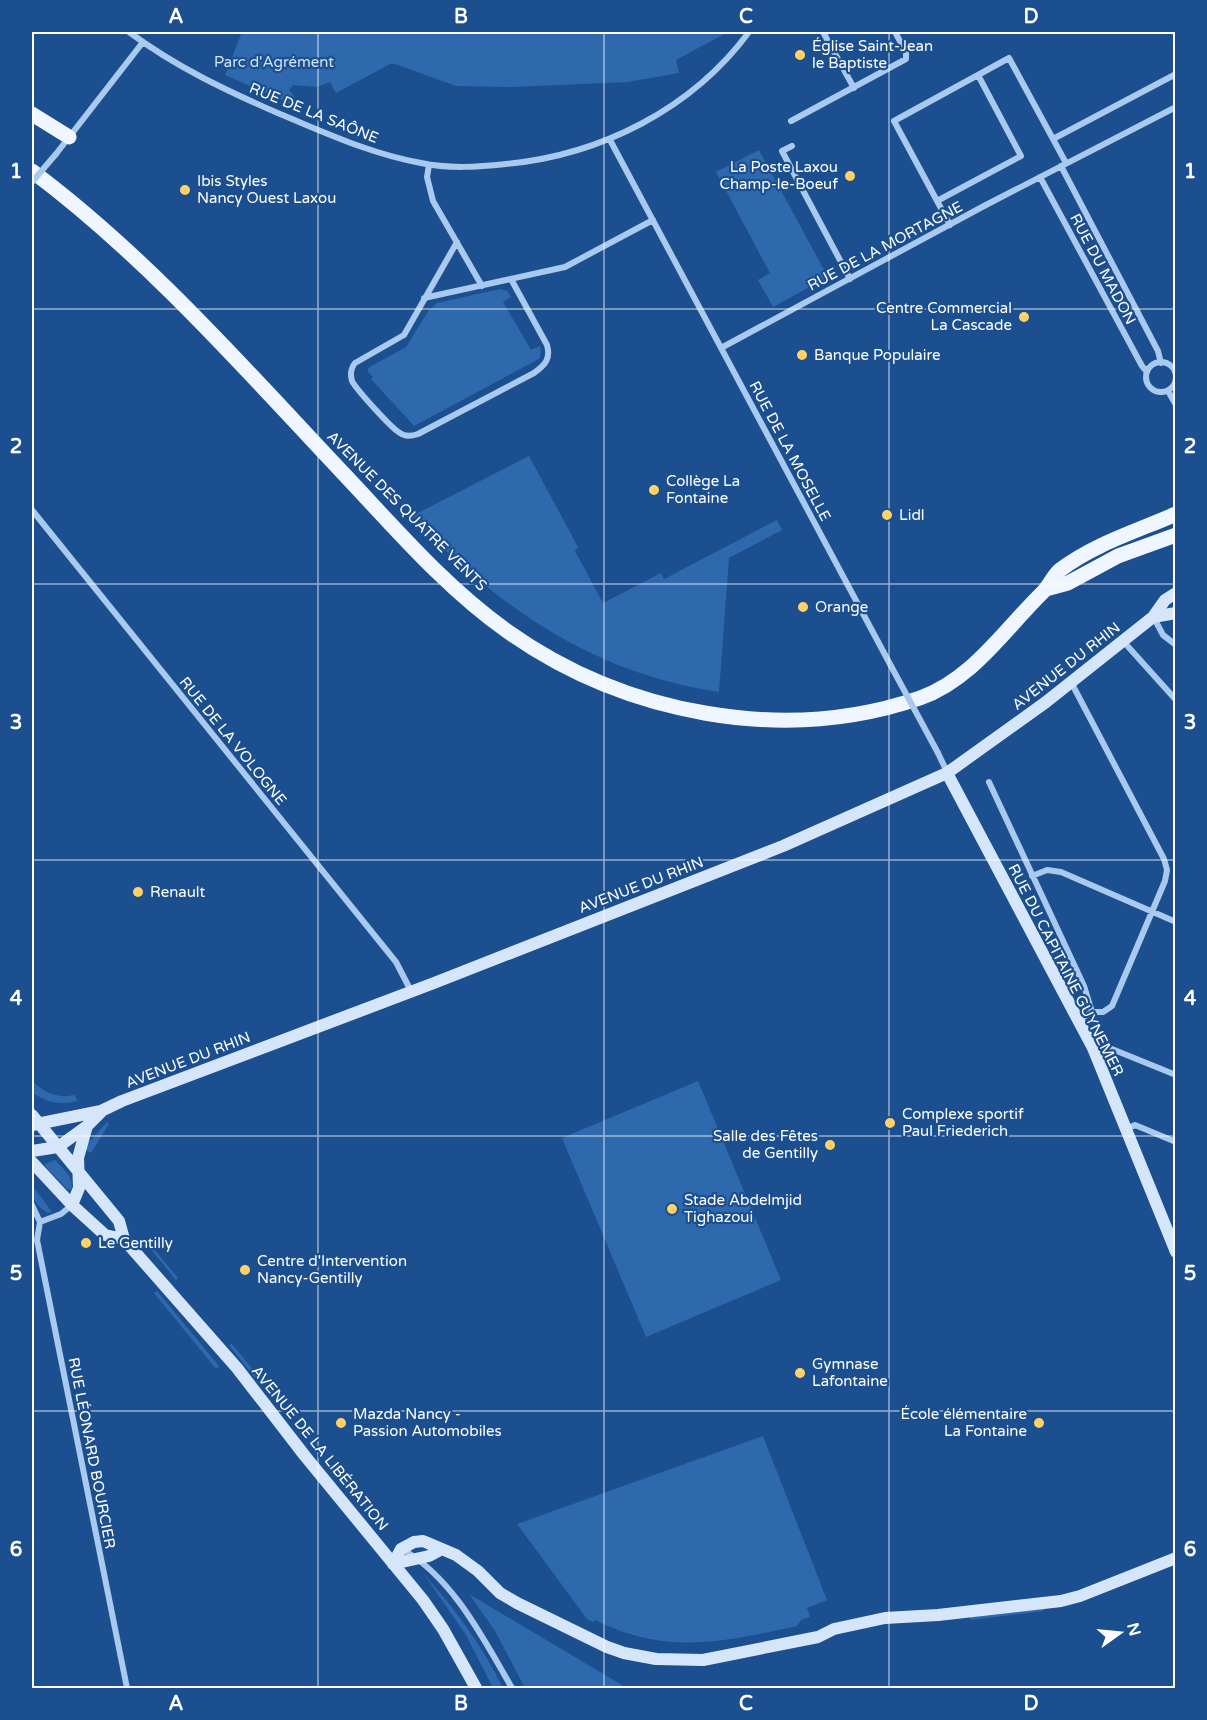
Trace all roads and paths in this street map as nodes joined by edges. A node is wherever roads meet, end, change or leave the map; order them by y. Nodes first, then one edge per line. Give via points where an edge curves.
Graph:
1 (129, 32) edge
2 (749, 32) edge
3 (823, 32) edge
4 (895, 32) edge
5 (143, 42) junction
6 (1176, 74) edge
7 (978, 75) junction
8 (854, 88) junction
9 (1176, 107) edge
10 (32, 114) edge
11 (790, 122) dead end
12 (69, 137) junction
13 (1053, 139) junction
14 (610, 140) junction
15 (792, 146) dead end
16 (429, 165) junction
17 (1063, 165) junction
18 (32, 171) edge
19 (1040, 177) junction
20 (32, 182) edge
21 (937, 201) junction
22 (653, 220) junction
23 (950, 225) junction
24 (457, 242) junction
25 (511, 279) junction
26 (850, 279) junction
27 (482, 286) junction
28 (424, 298) junction
29 (721, 348) junction
30 (1161, 363) junction
31 (1147, 372) junction
32 (1168, 391) junction
33 (1176, 405) edge
34 (32, 510) edge
35 (1176, 514) edge
36 (1176, 535) edge
37 (1046, 589) junction
38 (1176, 593) edge
39 (1176, 613) edge
40 (1153, 617) junction
41 (1123, 640) junction
42 (1176, 645) edge
43 (1071, 681) junction
44 (1176, 700) edge
45 (947, 773) junction
46 (988, 782) dead end
47 (1032, 876) junction
48 (1152, 912) junction
49 (1176, 922) edge
50 (411, 991) junction
51 (1092, 1012) junction
52 (1078, 1020) junction
53 (1093, 1048) junction
54 (1176, 1075) edge
55 (101, 1111) junction
56 (34, 1121) edge
57 (87, 1126) junction
58 (1126, 1129) junction
59 (1176, 1142) edge
60 (58, 1147) junction
61 (32, 1151) edge
62 (32, 1162) edge
63 (78, 1173) junction
64 (32, 1204) edge
65 (72, 1205) junction
66 (40, 1222) junction
67 (124, 1239) junction
68 (1176, 1252) edge
69 (401, 1549) junction
70 (442, 1549) junction
71 (418, 1558) junction
72 (1176, 1558) edge
73 (393, 1564) junction
74 (128, 1689) edge
75 (476, 1689) edge
76 (512, 1689) edge

1 - 5 street, RUE DE LA SAÔNE
2 - 14 street, RUE DE LA SAÔNE via 687,94
3 - 8 street
4 - 8 street via 906,59
5 - 12 street
5 - 16 street, RUE DE LA SAÔNE via 220,88 366,149
6 - 13 street
7 - 13 street, RUE DU MADON via 1009,58
7 - 21 street via 894,121
7 - 21 street via 1021,156
8 - 11 street
9 - 17 street, RUE DE LA MORTAGNE
10 - 12 main road
12 - 20 street, bridge
13 - 17 street, RUE DU MADON
14 - 16 street, RUE DE LA SAÔNE via 524,163 483,167
14 - 22 street, RUE DE LA MOSELLE
15 - 26 street via 782,151
16 - 24 street via 427,177 434,201
17 - 19 street, RUE DE LA MORTAGNE
17 - 30 street, RUE DU MADON
18 - 37 main road, AVENUE DES QUATRE VENTS via 162,283 400,534 467,599 547,657 603,684 665,704 752,718 825,717 875,710 933,693 964,674
19 - 23 street, RUE DE LA MORTAGNE
19 - 31 street, RUE DU MADON
21 - 23 street
22 - 25 street via 564,267
22 - 29 street, RUE DE LA MOSELLE
23 - 26 street, RUE DE LA MORTAGNE
24 - 27 street
24 - 28 street
25 - 27 street
25 - 28 street via 547,345 549,356 534,373 412,436 399,433 357,388 351,368 404,335
26 - 29 street, RUE DE LA MORTAGNE
27 - 28 street
29 - 45 street, RUE DE LA MOSELLE, bridge
30 - 31 street
30 - 32 street via 1170,366 1175,374
31 - 32 street via 1151,388
32 - 33 street
34 - 50 street, RUE DE LA VOLOGNE via 396,962
35 - 37 main road, AVENUE DES QUATRE VENTS via 1091,551 1056,573
36 - 37 main road, AVENUE DES QUATRE VENTS
38 - 40 main road, AVENUE DU RHIN via 1165,600
39 - 40 main road, AVENUE DU RHIN
40 - 41 main road, AVENUE DU RHIN
40 - 42 street
41 - 43 main road, AVENUE DU RHIN
41 - 44 street
43 - 45 main road, AVENUE DU RHIN
43 - 48 street via 1164,859 1165,881
45 - 50 main road, AVENUE DU RHIN via 783,846
45 - 52 main road, RUE DU CAPITAINE GUYNEMER
46 - 47 street
47 - 48 street via 1047,870 1061,872
47 - 51 street via 1080,977
48 - 49 street
48 - 51 street via 1112,1006 1103,1012
50 - 55 main road, AVENUE DU RHIN
51 - 52 street
52 - 53 main road, RUE DU CAPITAINE GUYNEMER
53 - 54 street via 1102,1045
53 - 58 main road, RUE DU CAPITAINE GUYNEMER
55 - 56 main road, AVENUE DU RHIN
55 - 57 main road, AVENUE DU RHIN
56 - 60 main road, AVENUE DE LA LIBÉRATION
57 - 60 main road, AVENUE DU RHIN
57 - 63 main road
58 - 59 street via 1135,1125
58 - 68 main road, RUE DU CAPITAINE GUYNEMER
60 - 61 main road
60 - 63 main road, AVENUE DE LA LIBÉRATION
62 - 65 main road, AVENUE DE LA LIBÉRATION
63 - 65 main road via 79,1188
63 - 67 main road, AVENUE DE LA LIBÉRATION via 119,1221
64 - 66 street
65 - 66 street
65 - 67 main road, AVENUE DE LA LIBÉRATION via 105,1235
66 - 74 street, RUE LÉONARD BOURCIER via 38,1240
67 - 73 main road, AVENUE DE LA LIBÉRATION via 237,1368
69 - 70 main road via 423,1541
69 - 71 street
69 - 73 main road
70 - 71 main road
70 - 72 main road via 462,1559 500,1593 607,1647 642,1657 686,1661 818,1637 834,1629 885,1618 938,1616 1061,1601
71 - 73 main road
71 - 76 street via 471,1620
73 - 75 main road, AVENUE DE LA LIBÉRATION via 443,1629

